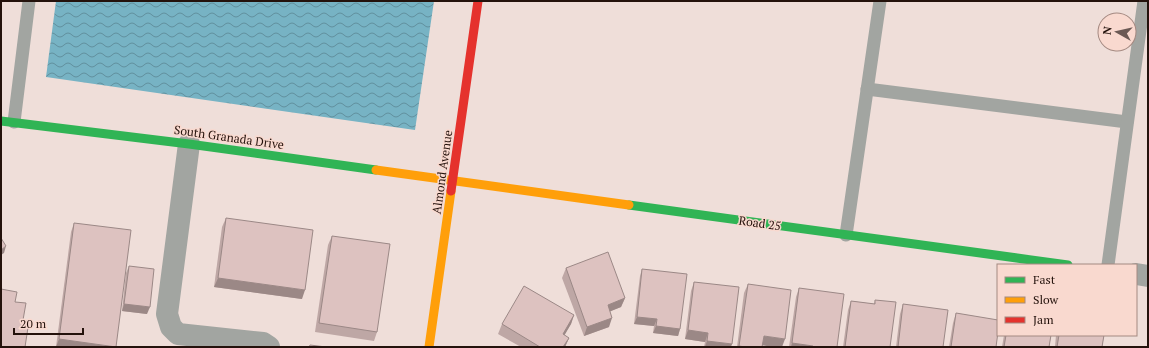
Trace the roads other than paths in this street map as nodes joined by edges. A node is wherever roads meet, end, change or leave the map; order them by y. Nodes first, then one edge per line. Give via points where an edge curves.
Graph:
1 (29, 1) edge
2 (478, 1) edge
3 (880, 1) edge
4 (1144, 1) edge
5 (867, 89) junction
6 (1, 121) edge
7 (14, 122) junction
8 (1127, 122) junction
9 (189, 144) junction
10 (452, 181) junction
11 (846, 235) junction
12 (1061, 264) edge
13 (1108, 264) edge
14 (1137, 274) edge
15 (1148, 276) edge
16 (269, 347) edge
17 (429, 347) edge

1 - 7 lane
2 - 10 street, Almond Avenue
3 - 5 lane
4 - 8 lane
5 - 8 lane
5 - 11 lane
6 - 7 street, South Granada Drive
7 - 9 street, South Granada Drive
8 - 13 lane
9 - 10 street, South Granada Drive
9 - 16 street via 167,314 171,327 178,334 263,343
10 - 11 street, Road 25
10 - 17 street, Almond Avenue
11 - 12 street, Road 25
14 - 15 street

